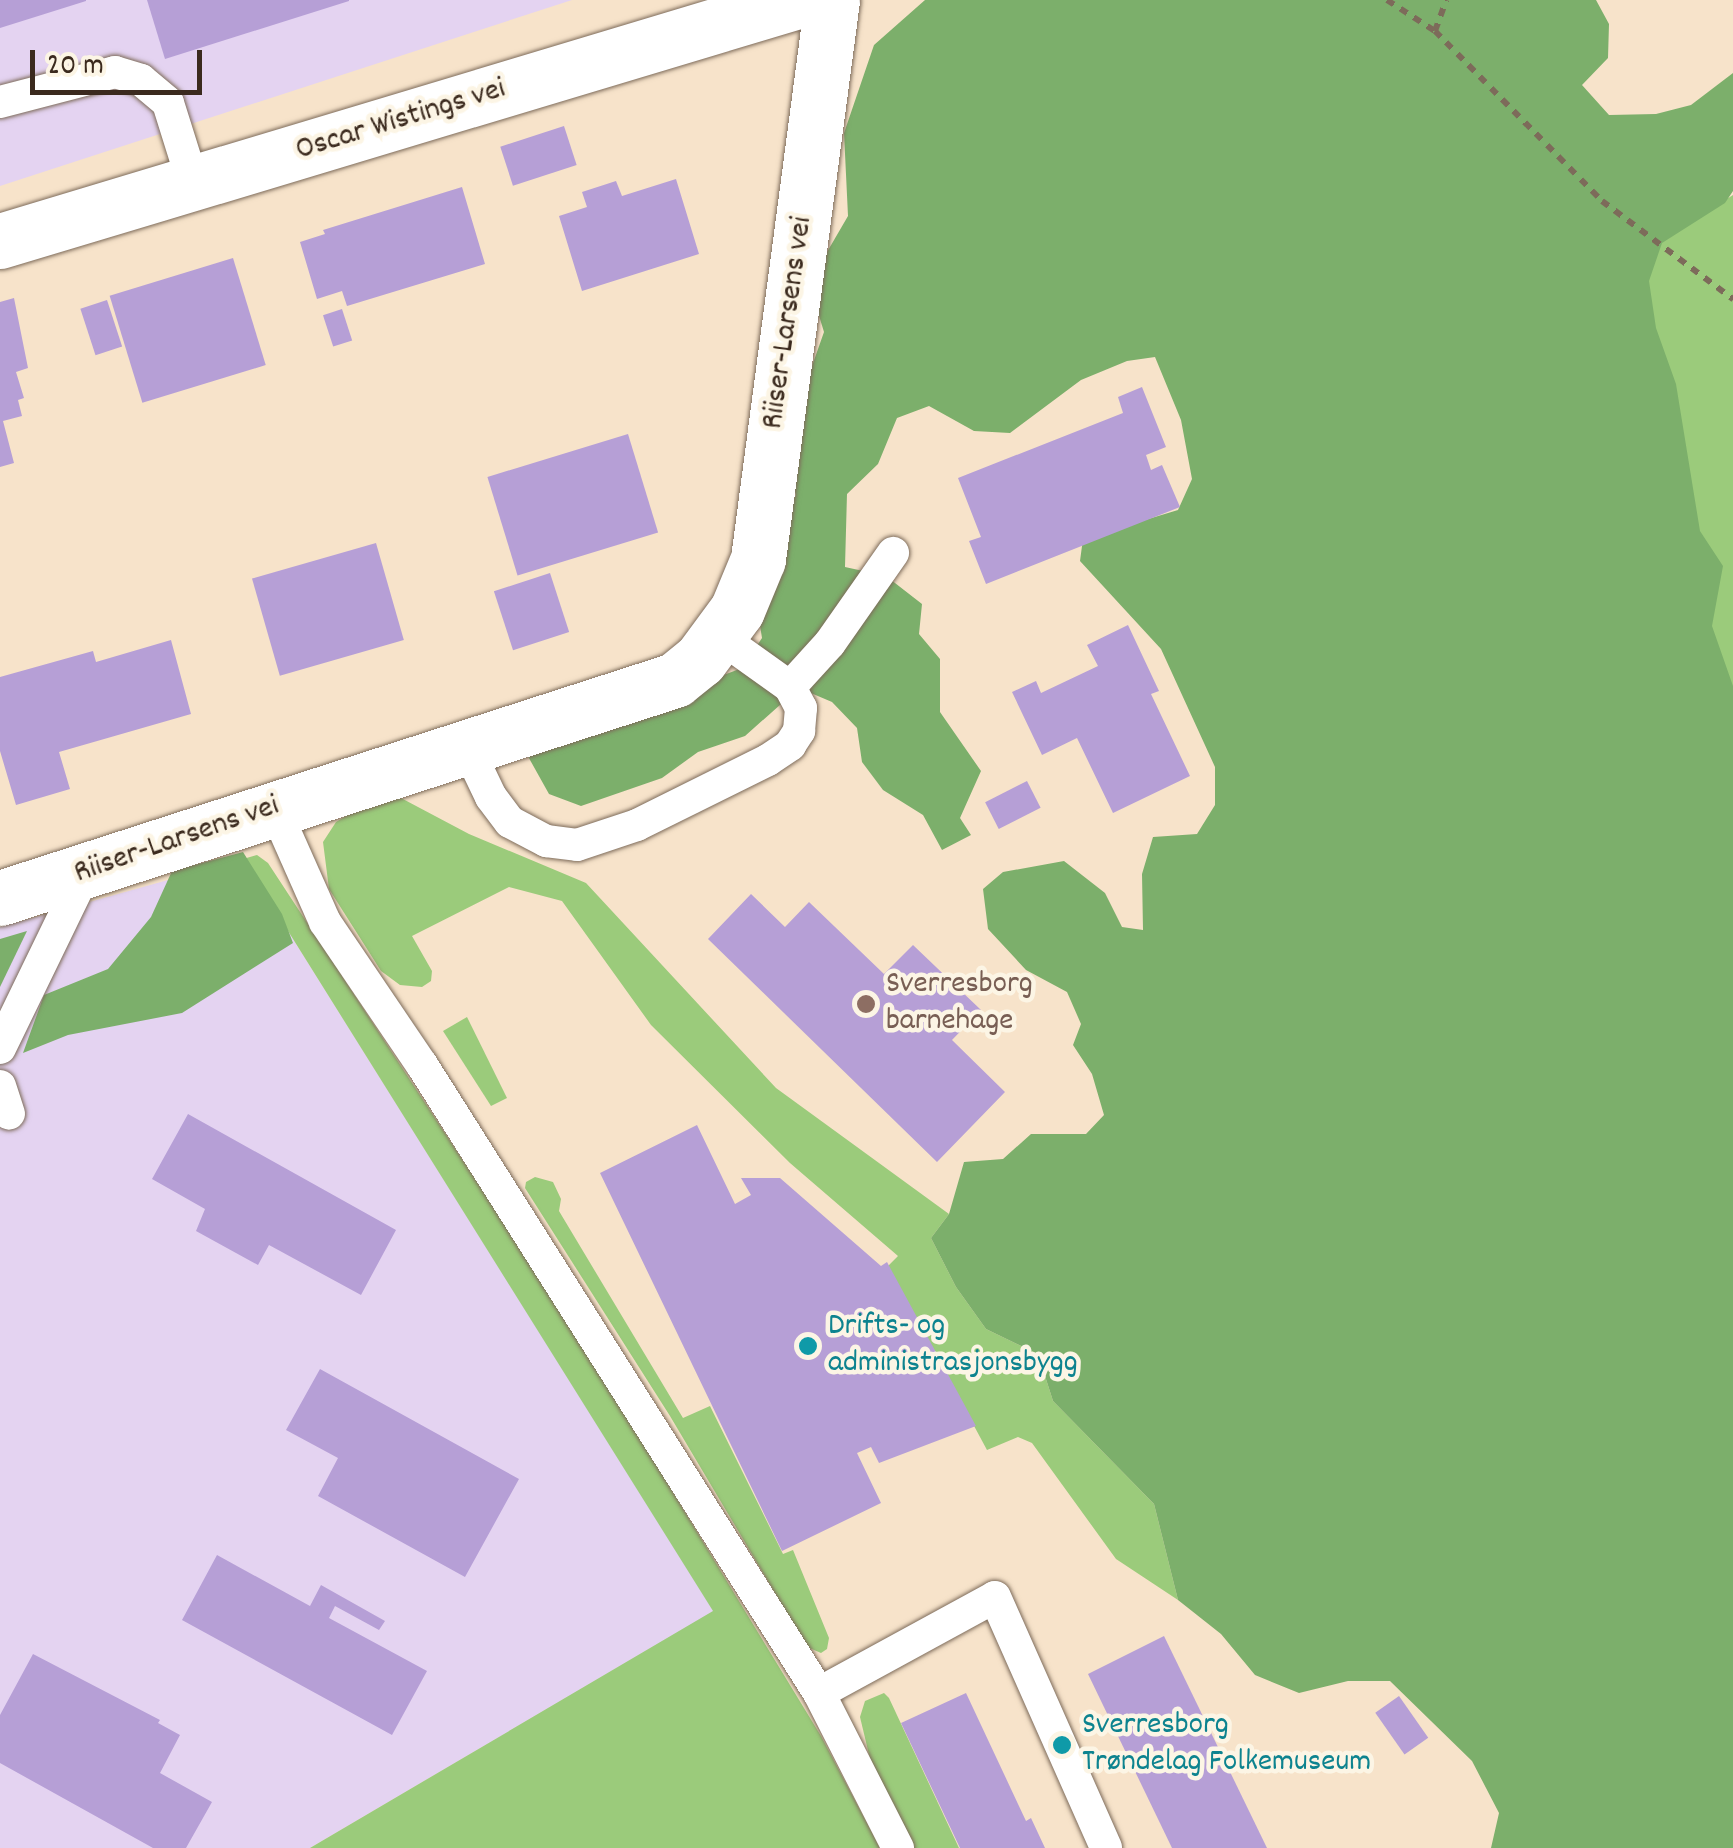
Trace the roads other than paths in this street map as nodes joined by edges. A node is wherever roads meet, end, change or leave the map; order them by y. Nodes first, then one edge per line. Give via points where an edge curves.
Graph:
1 (801, 0) edge
2 (832, 0) edge
3 (0, 102) edge
4 (192, 183) junction
5 (0, 241) edge
6 (893, 552) dead end
7 (720, 636) junction
8 (790, 687) junction
9 (468, 749) junction
10 (274, 807) junction
11 (85, 873) junction
12 (0, 898) edge
13 (0, 1048) edge
14 (819, 1693) junction
15 (898, 1848) edge
16 (1106, 1848) edge

1 - 4 street, Oscar Wistings vei
2 - 7 street, Riiser-Larsens vei via 758,559
3 - 4 lane via 115,72 141,80 168,103
4 - 5 street, Oscar Wistings vei
6 - 8 lane via 830,643
7 - 8 lane
7 - 9 street, Riiser-Larsens vei via 675,680
8 - 9 lane via 801,708 790,746 637,825 577,845 546,840 510,822
9 - 10 street, Riiser-Larsens vei
10 - 11 street, Riiser-Larsens vei
10 - 14 lane via 325,922 422,1064
11 - 12 street, Riiser-Larsens vei
11 - 13 lane
14 - 15 lane
14 - 16 lane via 995,1596

